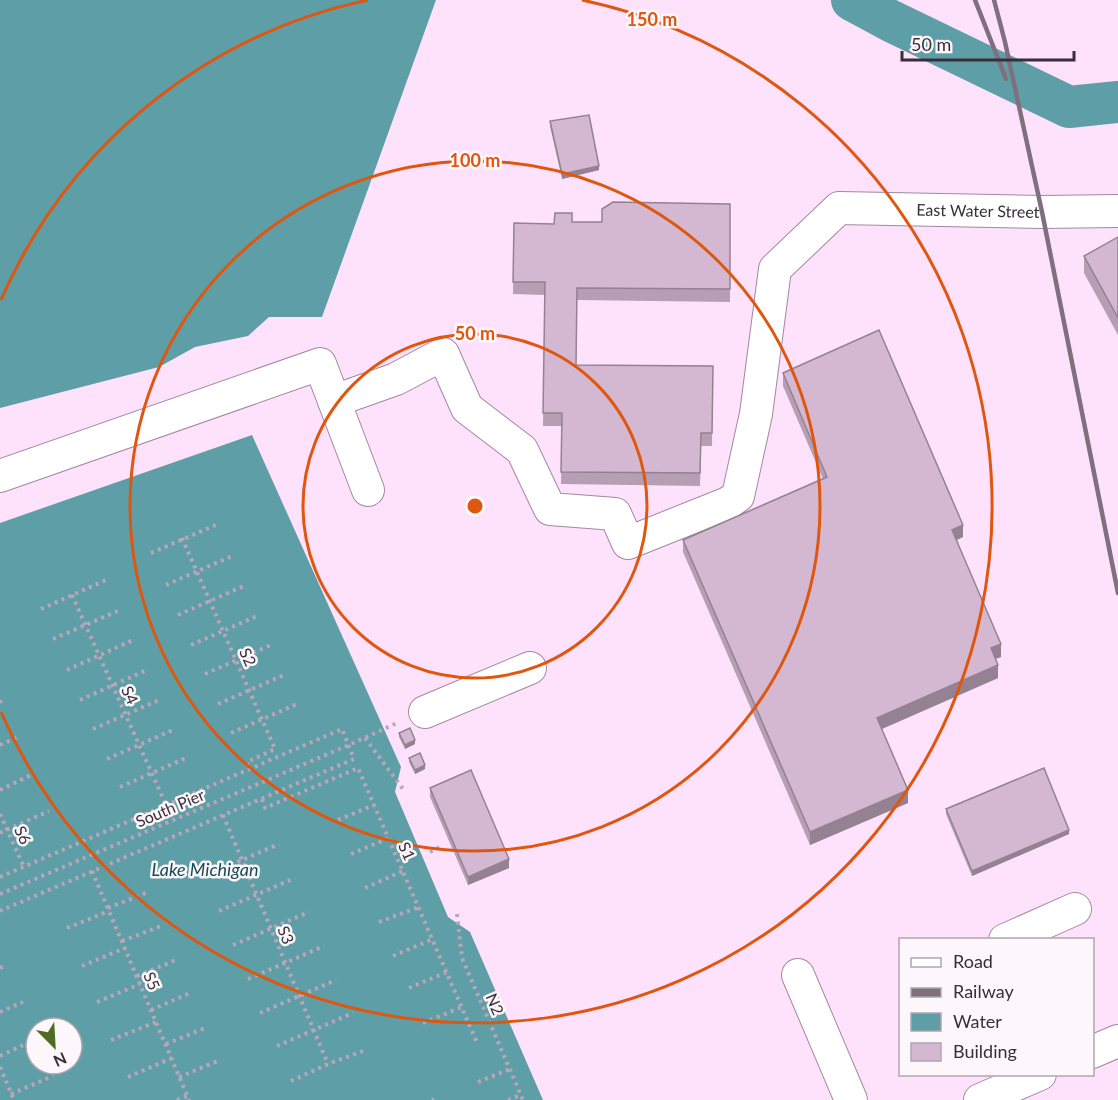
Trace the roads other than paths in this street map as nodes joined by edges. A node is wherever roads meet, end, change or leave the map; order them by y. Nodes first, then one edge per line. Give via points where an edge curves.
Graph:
1 (1118, 211) edge
2 (334, 401) junction
3 (0, 476) edge
4 (368, 490) dead end
5 (530, 668) dead end
6 (411, 718) road end
7 (1075, 909) dead end
8 (1007, 938) edge
9 (798, 975) dead end
10 (1118, 1041) edge
11 (1094, 1051) edge
12 (1034, 1076) edge
13 (851, 1100) edge
14 (980, 1100) edge

1 - 2 street, East Water Street via 839,208 775,269 756,414 738,496 628,543 615,514 550,509 522,450 467,408 443,354 396,380
2 - 3 street via 320,364
2 - 4 street
5 - 6 street
7 - 8 street
9 - 13 street
10 - 11 street
12 - 14 street

